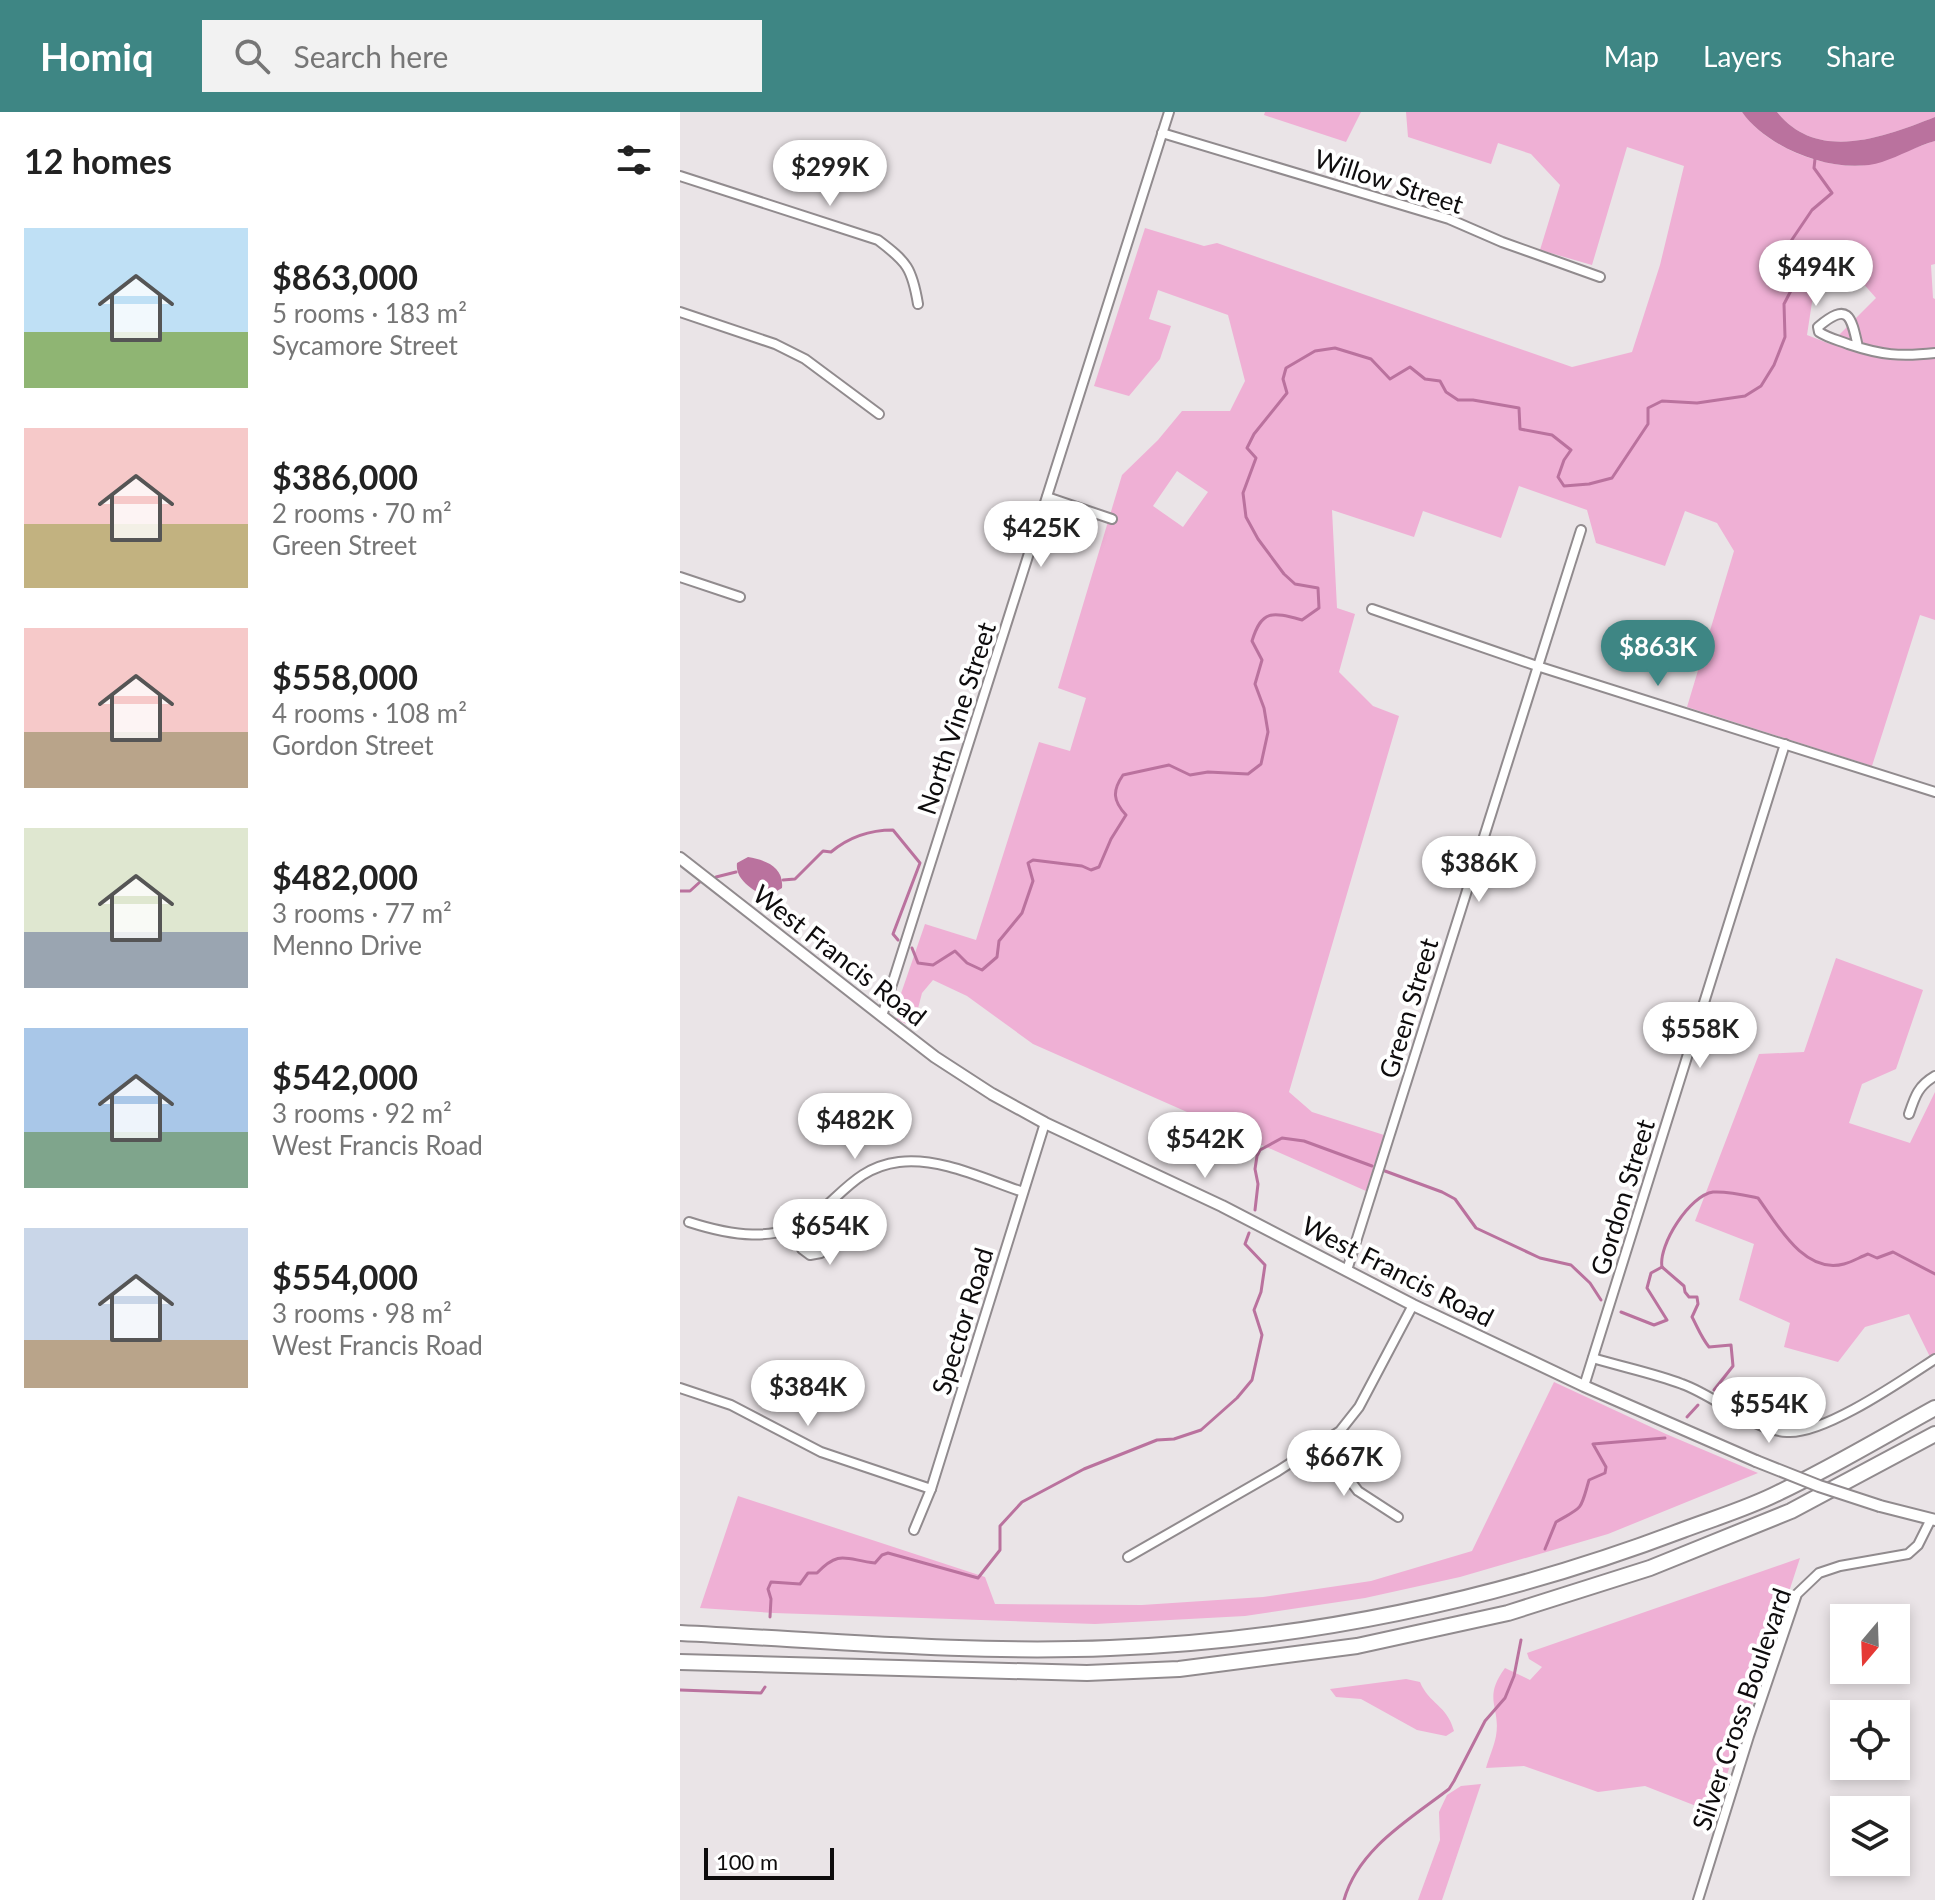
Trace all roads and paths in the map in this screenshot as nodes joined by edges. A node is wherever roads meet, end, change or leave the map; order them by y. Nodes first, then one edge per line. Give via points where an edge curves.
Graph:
1 (1169, 112) edge
2 (1162, 133) junction
3 (680, 176) edge
4 (1600, 277) dead end
5 (918, 304) dead end
6 (680, 312) edge
7 (1858, 347) junction
8 (1935, 353) edge
9 (879, 414) dead end
10 (1047, 497) junction
11 (1112, 519) dead end
12 (1581, 530) dead end
13 (680, 577) edge
14 (740, 597) dead end
15 (1372, 609) dead end
16 (1537, 666) junction
17 (1785, 744) junction
18 (1935, 792) edge
19 (680, 858) edge
20 (882, 1016) junction
21 (1935, 1076) edge
22 (1909, 1114) dead end
23 (1045, 1123) junction
24 (1023, 1192) junction
25 (812, 1217) junction
26 (689, 1222) dead end
27 (792, 1228) junction
28 (1347, 1270) junction
29 (1413, 1305) junction
30 (1593, 1358) junction
31 (1935, 1359) edge
32 (1584, 1386) junction
33 (680, 1388) edge
34 (1935, 1408) edge
35 (1935, 1434) edge
36 (1322, 1444) junction
37 (931, 1489) junction
38 (1398, 1517) dead end
39 (1933, 1520) edge
40 (914, 1530) dead end
41 (1128, 1557) dead end
42 (680, 1633) edge
43 (680, 1662) edge
44 (1698, 1900) edge

1 - 2 street, North Vine Street
2 - 4 street, Willow Street via 1449,219
2 - 10 street, North Vine Street
3 - 5 street via 878,240 913,274
6 - 9 street via 775,344 834,378
7 - 7 street via 1853,321 1846,314 1840,312 1818,327 1824,336
7 - 8 street via 1905,357
10 - 11 street
10 - 20 street, North Vine Street
12 - 16 street, Green Street
13 - 14 street
15 - 16 street
16 - 17 street
16 - 28 street, Green Street
17 - 18 street
17 - 30 street, Gordon Street
19 - 20 street, West Francis Road
20 - 23 street, West Francis Road via 935,1057
21 - 22 street via 1922,1084
23 - 24 street, Spector Road
23 - 28 street, West Francis Road
24 - 25 street via 930,1161 898,1162 871,1169
24 - 37 street, Spector Road
25 - 27 street
25 - 27 street via 829,1242 821,1253 810,1255 802,1249
26 - 27 street via 748,1235
28 - 29 street, West Francis Road
29 - 32 street, West Francis Road
29 - 36 street via 1357,1409
30 - 31 street via 1682,1384 1766,1428 1790,1433 1815,1428
30 - 32 street, Gordon Street
32 - 39 street, West Francis Road, bridge via 1819,1486
33 - 37 street via 731,1405 821,1452
34 - 42 highway via 1778,1494 1653,1541 1493,1592 1373,1619 1260,1636 1108,1648 963,1647
35 - 43 highway via 1791,1511 1650,1568 1508,1613 1357,1646 1192,1668 1087,1673
36 - 38 street via 1358,1491
36 - 41 street
37 - 40 street, Spector Road
39 - 44 street, Silver Cross Boulevard via 1908,1554 1819,1573 1797,1594

